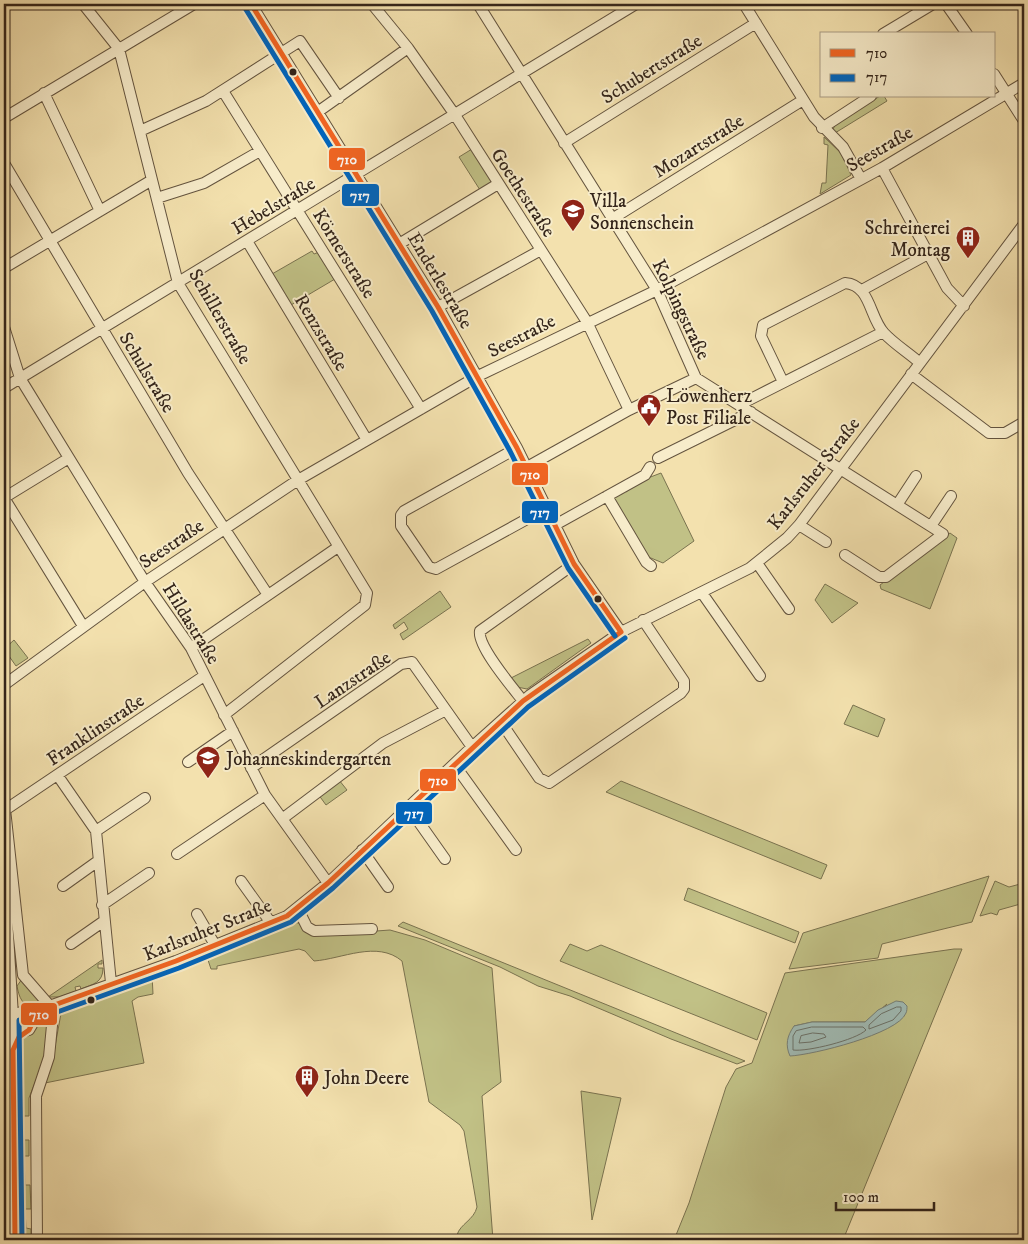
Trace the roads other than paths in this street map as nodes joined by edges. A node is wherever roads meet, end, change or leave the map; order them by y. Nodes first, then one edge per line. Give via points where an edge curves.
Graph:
1 (83, 4) edge
2 (194, 4) edge
3 (251, 4) edge
4 (372, 4) edge
5 (480, 4) edge
6 (636, 4) edge
7 (744, 4) edge
8 (933, 4) edge
9 (946, 4) edge
10 (756, 23) junction
11 (886, 32) edge
12 (965, 32) edge
13 (408, 48) junction
14 (119, 49) junction
15 (282, 53) junction
16 (522, 75) junction
17 (996, 77) edge
18 (1024, 83) edge
19 (223, 91) junction
20 (44, 93) junction
21 (1007, 93) junction
22 (339, 98) junction
23 (868, 98) edge
24 (803, 100) junction
25 (318, 111) junction
26 (455, 115) junction
27 (4, 118) edge
28 (1024, 121) edge
29 (822, 128) junction
30 (140, 131) junction
31 (564, 143) junction
32 (260, 152) junction
33 (4, 163) edge
34 (882, 168) junction
35 (357, 175) junction
36 (861, 179) junction
37 (152, 180) junction
38 (498, 184) junction
39 (157, 198) junction
40 (100, 211) junction
41 (297, 211) junction
42 (612, 219) junction
43 (1024, 224) edge
44 (50, 241) junction
45 (247, 242) junction
46 (399, 244) junction
47 (541, 250) junction
48 (928, 254) junction
49 (4, 268) edge
50 (178, 283) junction
51 (656, 290) junction
52 (862, 290) junction
53 (964, 306) junction
54 (438, 307) junction
55 (587, 322) junction
56 (4, 327) edge
57 (101, 329) junction
58 (883, 332) junction
59 (920, 363) junction
60 (911, 374) junction
61 (478, 376) junction
62 (20, 378) junction
63 (696, 378) junction
64 (783, 382) junction
65 (4, 388) edge
66 (740, 405) junction
67 (421, 409) junction
68 (629, 410) junction
69 (751, 412) junction
70 (1024, 422) edge
71 (367, 440) junction
72 (517, 448) junction
73 (69, 458) junction
74 (658, 458) dead end
75 (650, 467) dead end
76 (527, 468) junction
77 (841, 469) junction
78 (916, 476) dead end
79 (298, 480) junction
80 (607, 496) junction
81 (951, 496) dead end
82 (897, 505) junction
83 (547, 508) junction
84 (799, 524) junction
85 (555, 525) junction
86 (931, 526) junction
87 (224, 529) junction
88 (826, 542) dead end
89 (338, 547) junction
90 (845, 555) dead end
91 (757, 563) junction
92 (574, 564) junction
93 (651, 566) dead end
94 (145, 582) junction
95 (702, 593) junction
96 (268, 595) junction
97 (789, 609) dead end
98 (643, 620) junction
99 (83, 626) junction
100 (621, 632) junction
101 (191, 648) junction
102 (204, 676) junction
103 (760, 676) dead end
104 (4, 685) edge
105 (523, 701) junction
106 (446, 710) junction
107 (224, 715) junction
108 (501, 722) junction
109 (233, 731) junction
110 (472, 747) junction
111 (188, 762) dead end
112 (454, 764) junction
113 (251, 768) junction
114 (58, 776) junction
115 (265, 795) junction
116 (145, 798) dead end
117 (4, 805) edge
118 (409, 808) junction
119 (282, 819) junction
120 (96, 831) junction
121 (362, 850) junction
122 (516, 850) dead end
123 (177, 854) dead end
124 (445, 860) dead end
125 (98, 861) junction
126 (4, 868) edge
127 (149, 873) dead end
128 (240, 881) dead end
129 (328, 883) junction
130 (63, 886) dead end
131 (388, 887) dead end
132 (102, 905) junction
133 (298, 909) junction
134 (197, 914) dead end
135 (104, 921) junction
136 (271, 924) junction
137 (372, 929) dead end
138 (71, 944) dead end
139 (215, 945) junction
140 (110, 983) junction
141 (11, 992) junction
142 (48, 1007) junction
143 (13, 1016) junction
144 (28, 1016) junction
145 (13, 1029) junction
146 (23, 1033) junction
147 (13, 1050) junction
148 (15, 1240) edge
149 (37, 1240) edge

1 - 14 street, Schillerstraße
2 - 14 street
3 - 15 street, Enderlestraße
4 - 13 street, Goethestraße
5 - 16 street, Kolpingstraße
6 - 16 street, Hebelstraße
7 - 10 street
8 - 11 street
9 - 12 street
10 - 24 street
10 - 31 street, Schubertstraße
13 - 22 street
13 - 26 street, Goethestraße
14 - 20 street
14 - 30 street, Schillerstraße
15 - 19 street
15 - 22 street via 300,41
15 - 25 street, Enderlestraße
16 - 26 street, Hebelstraße
16 - 31 street, Kolpingstraße
17 - 21 street
18 - 21 street, Seestraße
19 - 30 street
19 - 32 street, Körnerstraße
20 - 27 street
20 - 40 street
21 - 28 street
21 - 34 street, Seestraße
22 - 25 street
23 - 29 street
24 - 29 street
24 - 42 street, Mozartstraße
25 - 35 street, Enderlestraße
26 - 35 street, Hebelstraße
26 - 38 street, Goethestraße
29 - 36 street via 843,147
30 - 37 street, Schillerstraße
31 - 42 street, Kolpingstraße
32 - 39 street via 204,183
32 - 41 street, Körnerstraße
33 - 44 street, Schulstraße
34 - 36 street, Seestraße
34 - 48 street
35 - 41 street, Hebelstraße
35 - 46 street, Enderlestraße
36 - 51 street, Seestraße
37 - 39 street, Schillerstraße
37 - 40 street
38 - 46 street
38 - 47 street, Goethestraße
39 - 50 street, Schillerstraße
40 - 44 street
41 - 45 street, Hebelstraße
41 - 67 street, Körnerstraße
42 - 51 street, Kolpingstraße
43 - 53 street, Karlsruher Straße
44 - 49 street
44 - 57 street, Schulstraße
45 - 50 street, Hebelstraße
45 - 71 street, Renzstraße
46 - 54 street, Enderlestraße
47 - 54 street
47 - 55 street, Goethestraße
48 - 52 street
48 - 53 street via 947,288
50 - 57 street, Hebelstraße
50 - 79 street, Schillerstraße
51 - 55 street, Seestraße
51 - 63 street, Kolpingstraße
52 - 58 street
52 - 64 street via 851,284 838,285 763,325 761,336
53 - 59 street, Karlsruher Straße
54 - 61 street, Enderlestraße
55 - 61 street, Seestraße
55 - 68 street, Goethestraße
56 - 62 street, Hildastraße
57 - 62 street, Hebelstraße
57 - 87 street, Schulstraße
58 - 59 street
58 - 64 street
59 - 60 street, Karlsruher Straße
60 - 70 street via 989,432 1006,433
60 - 77 street, Karlsruher Straße
61 - 67 street, Seestraße
61 - 72 street, Enderlestraße
62 - 65 street, Hebelstraße
62 - 73 street, Hildastraße
63 - 66 street, Kolpingstraße
63 - 68 street
64 - 66 street
66 - 69 street, Kolpingstraße
67 - 71 street, Seestraße
68 - 76 street
69 - 74 street
69 - 77 street, Kolpingstraße
71 - 79 street, Seestraße
72 - 76 street, Enderlestraße
72 - 83 street via 404,511 399,520 401,526 429,567 436,569
73 - 94 street, Hildastraße
73 - 99 street via 7,496 6,501
75 - 80 street via 645,474
76 - 83 street, Enderlestraße
77 - 82 street, Kolpingstraße
77 - 84 street, Karlsruher Straße
78 - 82 street
79 - 87 street, Seestraße
79 - 89 street, Schillerstraße
80 - 85 street
80 - 93 street
81 - 86 street
82 - 86 street, Kolpingstraße
83 - 85 street, Enderlestraße
84 - 88 street
84 - 91 street, Karlsruher Straße
85 - 92 street, Enderlestraße
86 - 90 street via 943,534 886,577 879,577
87 - 94 street, Seestraße
87 - 96 street, Schulstraße
89 - 96 street
89 - 107 street, Schillerstraße via 368,598 365,605
91 - 95 street, Karlsruher Straße
91 - 97 street
92 - 100 street, Enderlestraße
92 - 105 street via 480,631 481,641
94 - 99 street, Seestraße
94 - 101 street, Hildastraße
95 - 98 street, Karlsruher Straße
95 - 103 street
96 - 101 street
98 - 100 street, Karlsruher Straße
98 - 108 street via 684,681 681,693 549,783 539,778
99 - 104 street, Seestraße
100 - 105 street, Karlsruher Straße
101 - 102 street, Hildastraße
102 - 107 street, Hildastraße
102 - 114 street, Franklinstraße
105 - 108 street, Karlsruher Straße
106 - 110 street, Lanzstraße
106 - 113 street, Lanzstraße via 412,662 402,664
106 - 119 street via 378,747
107 - 109 street, Hildastraße
108 - 110 street, Karlsruher Straße
109 - 111 street
109 - 113 street, Hildastraße
110 - 112 street, Karlsruher Straße
112 - 118 street, Karlsruher Straße
112 - 122 street
113 - 115 street, Hildastraße
114 - 117 street, Franklinstraße
114 - 120 street
115 - 119 street, Hildastraße
115 - 123 street
116 - 120 street
117 - 142 street via 23,973
118 - 121 street, Karlsruher Straße
118 - 124 street
119 - 129 street, Hildastraße
120 - 125 street
121 - 129 street, Karlsruher Straße
121 - 131 street
125 - 130 street
125 - 132 street
126 - 141 street
127 - 132 street
128 - 136 street
129 - 133 street, Karlsruher Straße
132 - 135 street
133 - 136 street, Karlsruher Straße
133 - 137 street via 307,927 314,931
134 - 139 street
135 - 138 street
135 - 140 street
136 - 139 street, Karlsruher Straße
139 - 140 street, Karlsruher Straße
140 - 142 street, Karlsruher Straße
141 - 143 street
141 - 144 street
142 - 144 street, Karlsruher Straße
142 - 149 street via 53,1015 49,1057 36,1096
143 - 144 street via 18,1012
143 - 145 street
144 - 146 street via 30,1028
145 - 146 street
145 - 147 street
146 - 147 street
147 - 148 street

